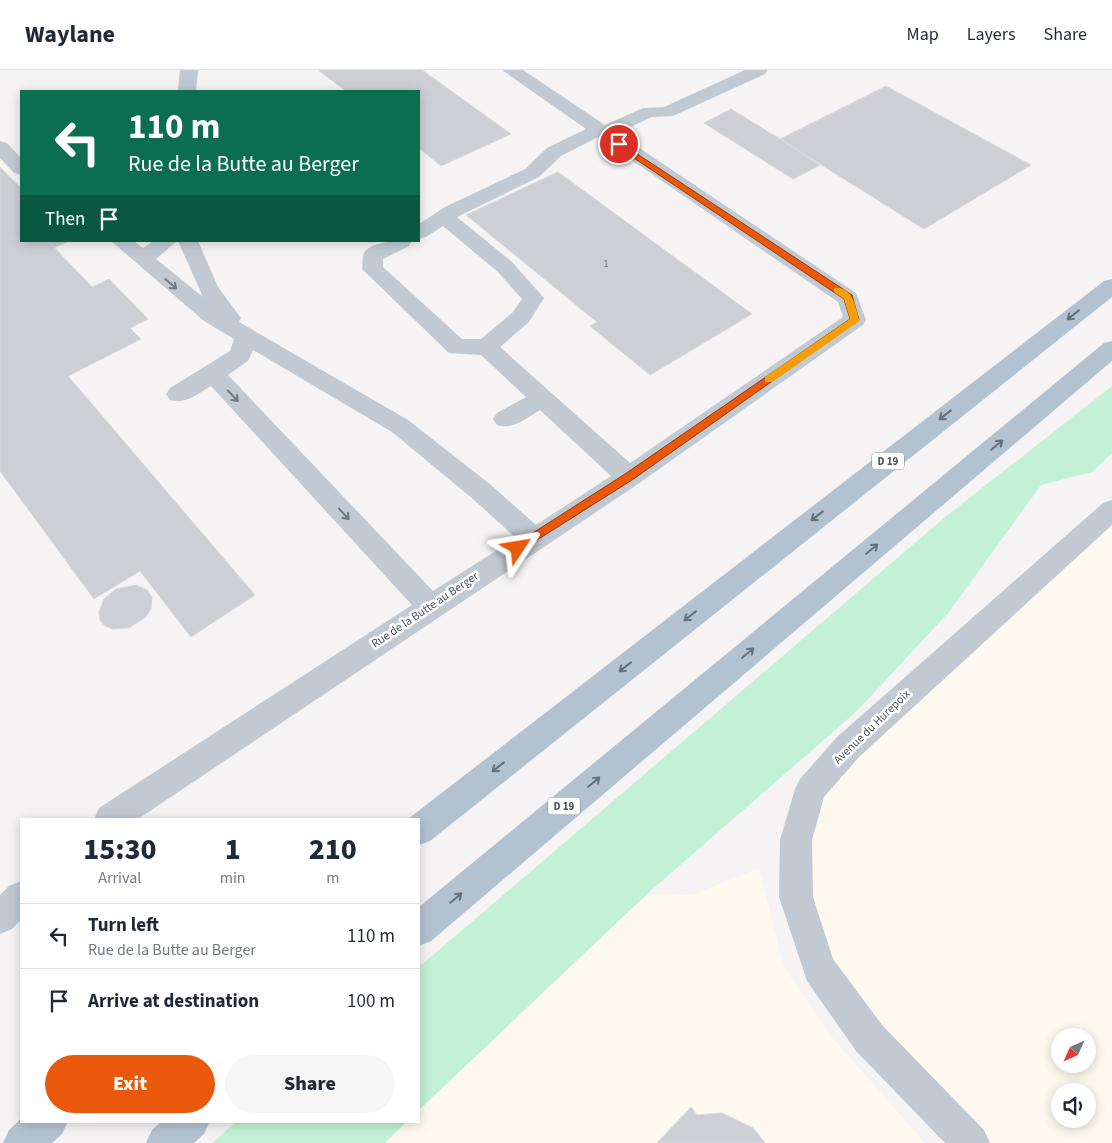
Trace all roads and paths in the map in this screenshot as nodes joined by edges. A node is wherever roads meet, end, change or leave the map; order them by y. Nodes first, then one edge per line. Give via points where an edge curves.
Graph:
1 (189, 70) edge
2 (511, 70) edge
3 (759, 70) edge
4 (187, 90) edge
5 (600, 132) junction
6 (0, 147) edge
7 (20, 168) edge
8 (445, 217) junction
9 (420, 232) edge
10 (122, 242) edge
11 (166, 242) edge
12 (188, 242) edge
13 (400, 242) edge
14 (142, 259) junction
15 (1112, 286) edge
16 (247, 335) junction
17 (486, 346) junction
18 (1112, 349) edge
19 (213, 374) junction
20 (178, 394) dead end
21 (541, 399) junction
22 (505, 419) dead end
23 (629, 477) junction
24 (1112, 510) edge
25 (532, 538) junction
26 (430, 606) junction
27 (112, 818) edge
28 (420, 829) edge
29 (20, 881) edge
30 (0, 895) edge
31 (20, 899) edge
32 (0, 917) edge
33 (420, 928) edge
34 (47, 1123) edge
35 (189, 1123) edge
36 (22, 1143) edge
37 (165, 1143) edge
38 (971, 1143) edge

1 - 4 street
2 - 5 street, Rue de la Butte au Berger
3 - 5 street via 667,112 649,112
5 - 8 street via 554,152 532,173 452,210
5 - 23 street, Rue de la Butte au Berger via 848,298 855,320
6 - 7 street
8 - 9 street
8 - 17 street via 505,267 533,298 521,317
10 - 14 street
11 - 14 street
12 - 16 street via 208,289
13 - 17 street via 373,256 373,269 457,347
14 -> 16 street via 212,316
15 -> 28 main road, D 19
16 - 19 street via 240,355
16 - 25 street via 400,426 482,492
17 - 21 street
33 -> 18 main road, D 19
19 - 20 street
19 -> 26 street
21 - 22 street
21 - 23 street
23 - 25 street, Rue de la Butte au Berger
24 - 38 street, Avenue du Hurepoix via 848,747 811,789 796,840 796,897 819,969 869,1038
25 - 26 street, Rue de la Butte au Berger
26 - 27 street, Rue de la Butte au Berger
29 - 30 street
31 - 32 street
34 - 36 main road
35 - 37 main road

